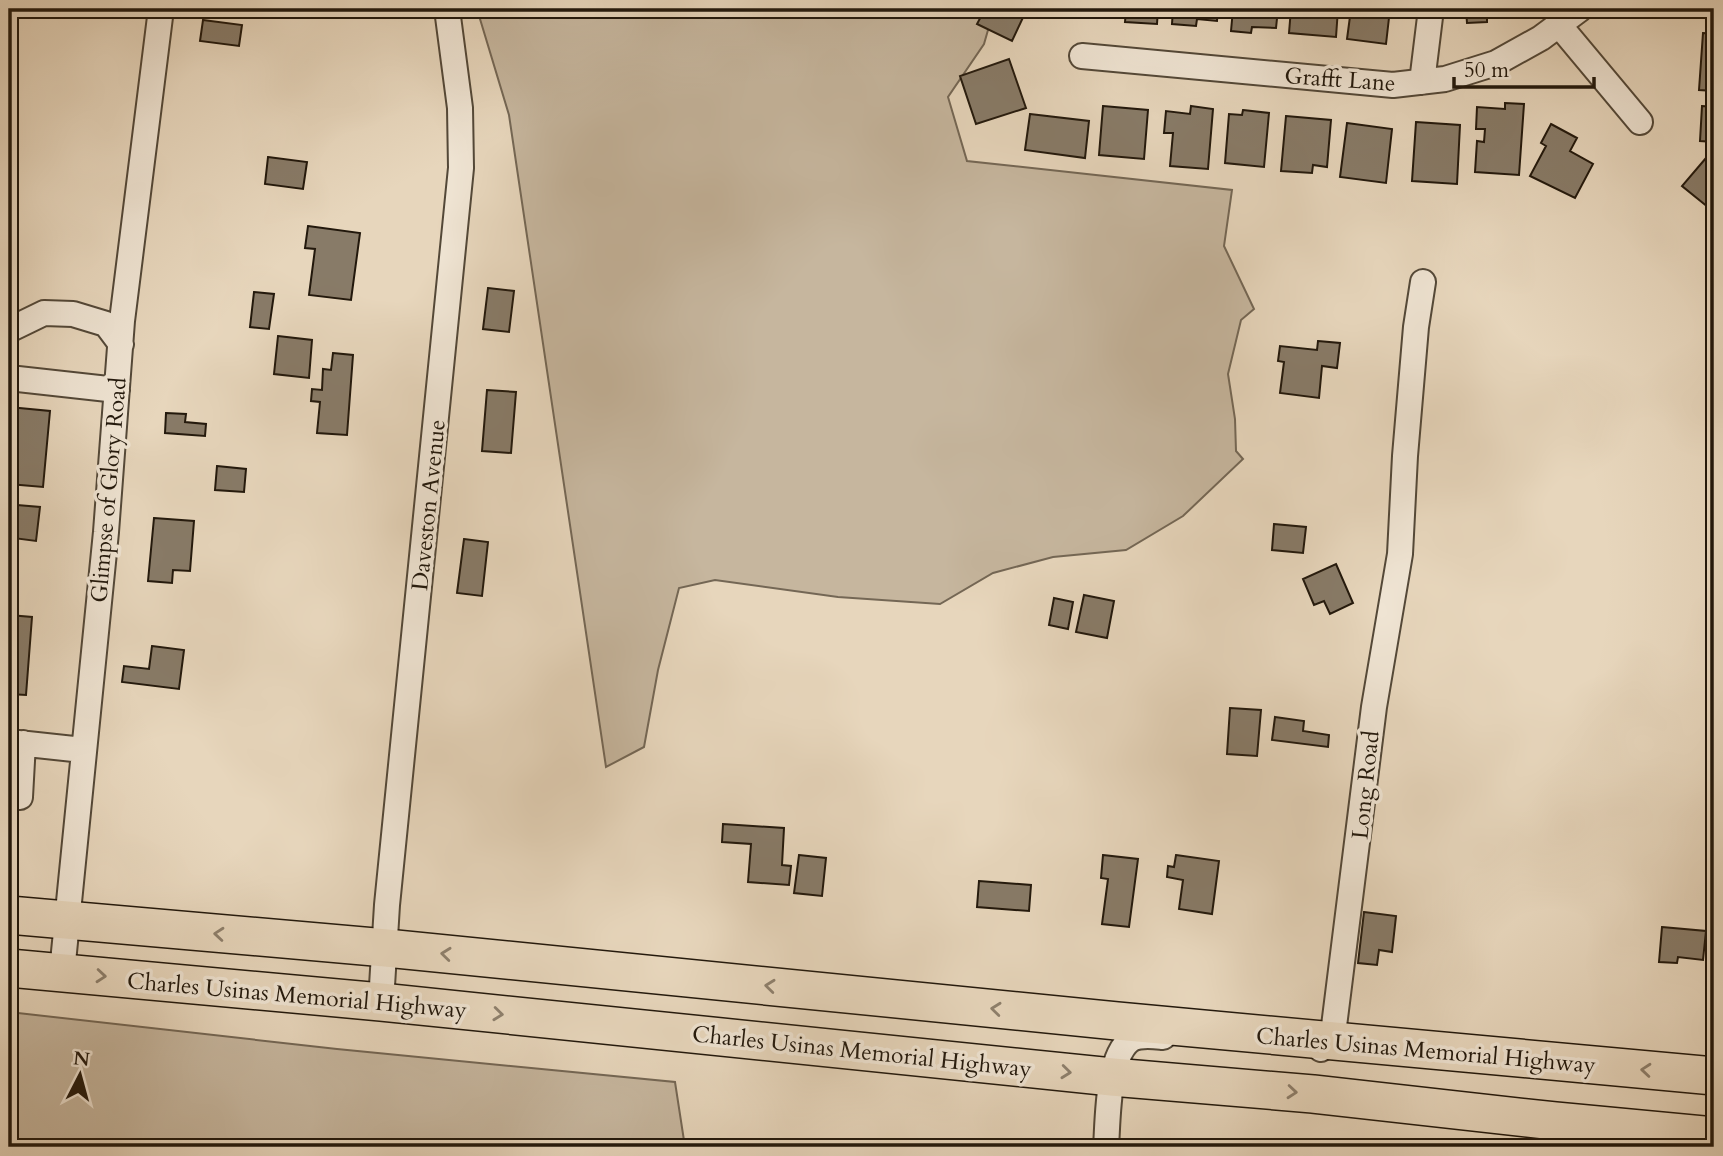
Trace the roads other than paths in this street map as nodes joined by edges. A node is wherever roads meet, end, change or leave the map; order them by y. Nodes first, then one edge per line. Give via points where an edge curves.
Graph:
1 (161, 9) edge
2 (447, 9) edge
3 (1431, 9) edge
4 (1580, 9) edge
5 (1559, 25) junction
6 (1082, 56) dead end
7 (1422, 82) junction
8 (1640, 122) dead end
9 (1423, 282) dead end
10 (9, 330) edge
11 (121, 344) junction
12 (9, 378) edge
13 (117, 390) junction
14 (16, 742) edge
15 (83, 750) junction
16 (9, 795) edge
17 (9, 915) edge
18 (66, 921) junction
19 (386, 948) junction
20 (9, 968) edge
21 (62, 972) junction
22 (381, 1002) junction
23 (1332, 1042) junction
24 (1714, 1076) edge
25 (1112, 1077) junction
26 (1714, 1136) edge
27 (1106, 1147) edge

1 - 11 street, Glimpse of Glory Road
2 - 19 street, Daveston Avenue via 460,108 461,168
3 - 7 street
4 - 5 street, Grafft Lane
5 - 7 street, Grafft Lane via 1496,63
5 - 8 street
6 - 7 street, Grafft Lane via 1392,85
9 - 23 street, Long Road via 1400,554 1374,706
10 - 11 street via 44,313 73,314 106,324
11 - 13 street, Glimpse of Glory Road
12 - 13 street
13 - 15 street, Glimpse of Glory Road
14 - 15 street
14 - 16 street via 20,797
15 - 18 street, Glimpse of Glory Road
17 - 18 highway, Charles Usinas Memorial Highway
19 -> 18 highway, Charles Usinas Memorial Highway
18 - 21 street, Glimpse of Glory Road
19 - 22 street, Daveston Avenue
23 -> 19 highway, Charles Usinas Memorial Highway
20 - 21 highway, Charles Usinas Memorial Highway
21 -> 22 highway, Charles Usinas Memorial Highway
22 -> 25 highway, Charles Usinas Memorial Highway
24 -> 23 highway, Charles Usinas Memorial Highway
23 - 25 street via 1319,1051 1149,1035 1131,1039 1121,1051
25 -> 26 highway, Charles Usinas Memorial Highway
25 - 27 street

